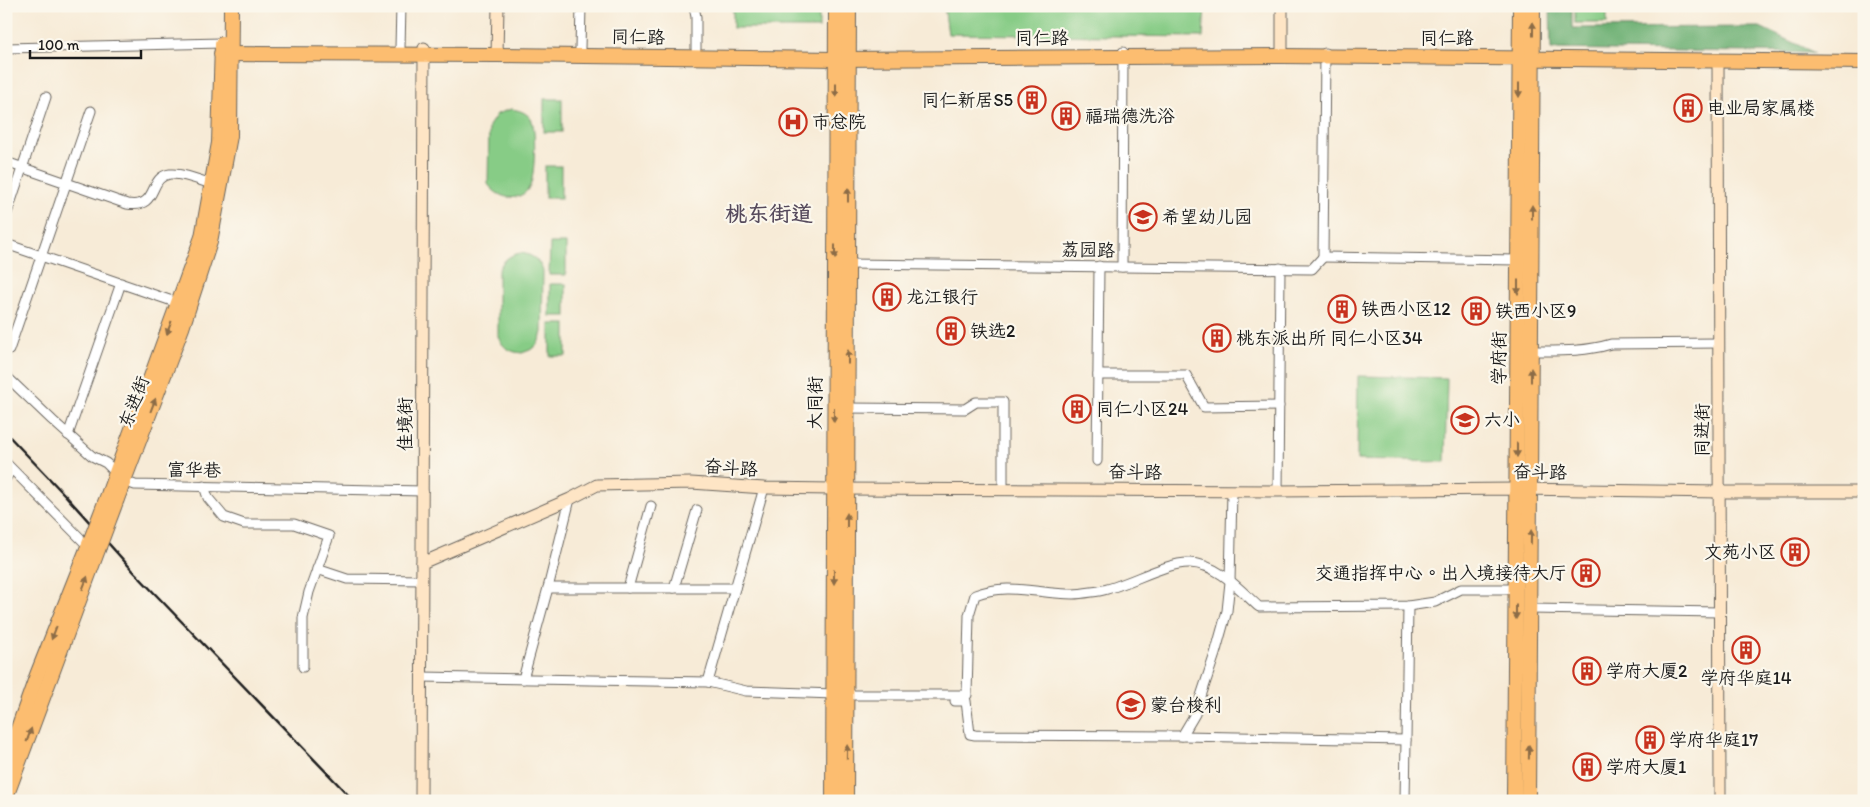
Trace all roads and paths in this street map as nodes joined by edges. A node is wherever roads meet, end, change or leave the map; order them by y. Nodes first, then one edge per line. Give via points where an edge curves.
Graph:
1 (222, 6) edge
2 (231, 6) edge
3 (401, 6) edge
4 (498, 6) edge
5 (581, 6) edge
6 (694, 6) edge
7 (836, 6) edge
8 (849, 6) edge
9 (1282, 6) edge
10 (1520, 6) edge
11 (1533, 6) edge
12 (6, 48) edge
13 (400, 48) junction
14 (225, 49) junction
15 (580, 49) junction
16 (696, 49) junction
17 (424, 51) junction
18 (497, 51) junction
19 (843, 54) junction
20 (1123, 54) junction
21 (1282, 54) junction
22 (1324, 55) junction
23 (1526, 55) junction
24 (1864, 57) edge
25 (1718, 60) junction
26 (1864, 62) edge
27 (46, 97) dead end
28 (91, 111) dead end
29 (6, 162) edge
30 (23, 168) junction
31 (66, 183) junction
32 (212, 184) junction
33 (6, 216) edge
34 (6, 244) edge
35 (42, 256) junction
36 (1323, 257) junction
37 (1518, 260) junction
38 (848, 264) junction
39 (1099, 266) junction
40 (1122, 266) junction
41 (1280, 268) junction
42 (120, 283) junction
43 (178, 302) junction
44 (1719, 343) junction
45 (6, 350) edge
46 (1531, 351) junction
47 (1098, 374) junction
48 (6, 376) edge
49 (1279, 406) junction
50 (848, 408) junction
51 (68, 435) junction
52 (1097, 461) dead end
53 (9, 466) edge
54 (120, 477) junction
55 (6, 478) edge
56 (204, 486) junction
57 (764, 488) junction
58 (840, 489) junction
59 (1003, 489) junction
60 (1524, 489) junction
61 (422, 491) junction
62 (1232, 491) junction
63 (1278, 491) junction
64 (1720, 492) junction
65 (1864, 492) edge
66 (570, 499) junction
67 (651, 506) dead end
68 (697, 510) dead end
69 (92, 544) junction
70 (422, 563) junction
71 (317, 569) junction
72 (422, 580) junction
73 (1230, 582) junction
74 (548, 588) junction
75 (628, 588) junction
76 (674, 588) junction
77 (735, 588) junction
78 (1516, 589) junction
79 (1408, 606) junction
80 (1530, 609) junction
81 (1720, 612) junction
82 (303, 667) dead end
83 (422, 677) junction
84 (523, 679) junction
85 (708, 682) junction
86 (843, 697) junction
87 (1182, 736) junction
88 (1406, 740) junction
89 (6, 762) edge
90 (6, 797) edge
91 (421, 801) edge
92 (834, 801) edge
93 (846, 801) edge
94 (1405, 801) edge
95 (1514, 801) edge
96 (1528, 801) edge
97 (1720, 801) edge

1 - 14 main road, 东进街
2 - 14 main road, 东进街
3 - 13 street
4 - 18 street
5 - 15 street
6 - 16 street
7 - 19 main road, 大同街
8 - 19 main road, 大同街
9 - 21 street
10 - 23 main road, 学府街
23 -> 11 main road, 学府街
12 - 14 street
13 - 14 main road, 同仁路
13 - 17 main road, 同仁路
14 - 17 main road, 同仁路
14 - 32 main road, 东进街 via 219,143
54 -> 14 main road, 东进街 via 182,328 210,242 230,136
15 - 16 main road, 同仁路
15 - 18 main road, 同仁路
16 - 19 main road, 同仁路
17 - 18 main road, 同仁路
17 - 61 street, 佳境街
18 - 19 main road, 同仁路
19 - 20 main road, 同仁路
38 -> 19 main road, 大同街
19 -> 58 main road, 大同街
20 - 21 main road, 同仁路
20 - 40 street
21 - 22 main road, 同仁路
22 - 23 main road, 同仁路
22 - 36 street
23 - 24 main road, 同仁路
23 - 25 main road, 同仁路
23 -> 37 main road, 学府街
46 -> 23 main road, 学府街
25 - 26 main road, 同仁路
25 - 44 street, 同进街
27 - 30 street
28 - 31 street
29 - 30 street
30 - 31 street
30 - 33 street
31 - 32 street via 137,206 150,197 156,184 168,174
31 - 35 street
32 - 43 main road, 东进街 via 202,237
34 - 35 street
35 - 42 street
35 - 45 street via 9,350
36 - 37 street
36 - 41 street, 荔园路 via 1312,269
37 -> 60 main road, 学府街
38 - 39 street, 荔园路
50 -> 38 main road, 大同街
39 - 40 street, 荔园路
39 - 47 street
40 - 41 street, 荔园路
41 - 49 street
42 - 43 street
42 - 51 street
43 -> 54 main road, 东进街
44 - 46 street via 1611,344 1576,350
44 - 64 street, 同进街
60 -> 46 main road, 学府街
47 - 49 street via 1186,375 1204,407
47 - 52 street
48 - 51 street, 富华巷
49 - 63 street
50 - 58 main road, 大同街
50 - 59 street via 965,408 976,402 1002,402
51 - 54 street, 富华巷
53 - 55 street
53 - 69 street
54 - 56 street, 富华巷 via 135,485
54 - 69 main road, 东进街, bridge
56 - 61 street, 富华巷
56 - 71 street via 208,498 224,517 244,524 294,524 329,536
57 - 58 street, 奋斗路
57 - 66 street, 奋斗路 via 691,483 597,485
57 - 77 street
58 - 59 street, 奋斗路
58 - 86 main road, 大同街
59 - 62 street, 奋斗路
60 - 63 street, 奋斗路
60 - 64 street, 奋斗路
60 - 78 main road, 学府街
80 -> 60 main road, 学府街
61 - 70 street, 佳境街
62 - 63 street, 奋斗路
62 - 73 street
64 - 65 street, 奋斗路
64 - 81 street, 同进街
66 - 70 street, 奋斗路
66 - 74 street
67 - 75 street
68 - 76 street
69 -> 89 main road, 东进街 via 37,675
90 -> 69 main road, 东进街
70 - 72 street, 佳境街
71 - 72 street via 347,579
71 - 82 street via 303,618
72 - 83 street, 佳境街
73 - 79 street via 1259,607
73 - 86 street via 1206,566 1190,563 1101,590 1073,594 1012,588 987,590 975,595 969,615 967,695
73 - 87 street via 1227,611 1216,654 1195,714
74 - 75 street
74 - 84 street
75 - 76 street
76 - 77 street
77 - 85 street
78 - 79 street via 1461,589 1435,602
78 -> 95 main road, 学府街
79 - 88 street
80 - 81 street
96 -> 80 main road, 学府街
81 - 97 street, 同进街
83 - 84 street
83 - 91 street, 佳境街
84 - 85 street
85 - 86 street via 746,691
86 - 87 street via 966,701 970,734 975,735
86 - 92 main road, 大同街
93 -> 86 main road, 大同街
87 - 88 street
88 - 94 street

